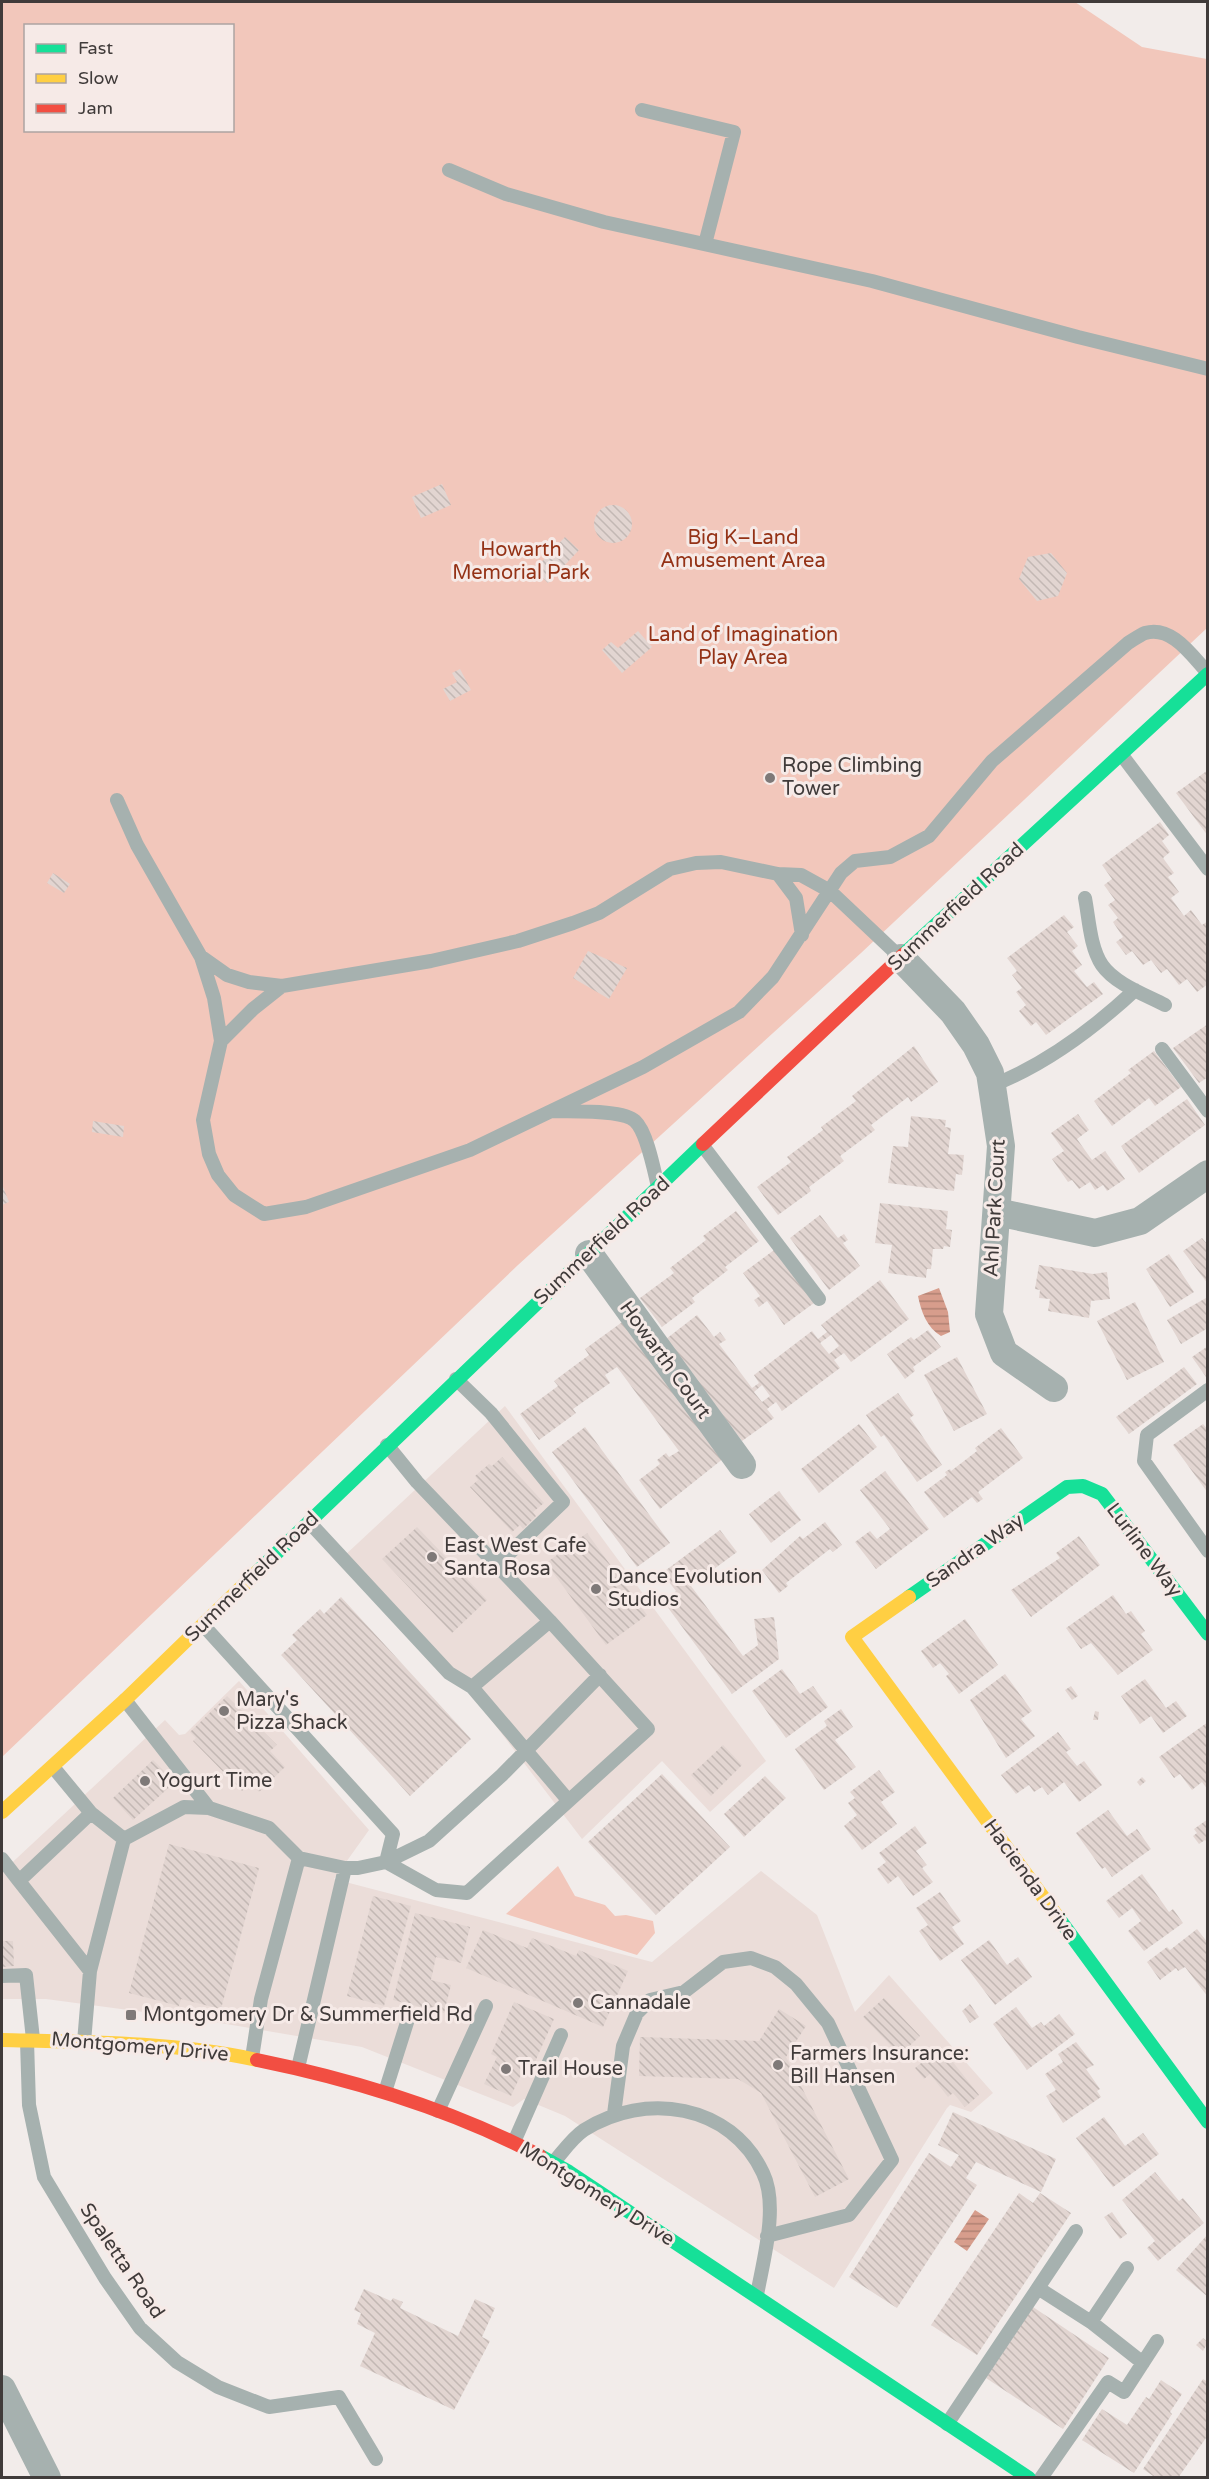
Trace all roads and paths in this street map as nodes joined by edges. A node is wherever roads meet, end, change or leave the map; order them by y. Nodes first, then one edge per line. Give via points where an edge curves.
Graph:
1 (642, 110) dead end
2 (449, 170) dead end
3 (705, 244) junction
4 (1208, 369) edge
5 (1208, 673) edge
6 (1121, 754) junction
7 (117, 800) dead end
8 (1208, 868) edge
9 (778, 874) junction
10 (830, 891) junction
11 (1085, 898) dead end
12 (802, 935) junction
13 (201, 957) junction
14 (901, 958) junction
15 (282, 986) junction
16 (1135, 990) junction
17 (1165, 1005) dead end
18 (221, 1041) junction
19 (1162, 1049) dead end
20 (993, 1085) junction
21 (550, 1111) junction
22 (1208, 1111) edge
23 (703, 1146) junction
24 (1208, 1174) edge
25 (659, 1188) junction
26 (997, 1212) junction
27 (589, 1254) junction
28 (819, 1299) dead end
29 (456, 1379) junction
30 (1054, 1388) dead end
31 (1208, 1390) edge
32 (387, 1445) junction
33 (742, 1465) dead end
34 (1102, 1494) joint
35 (309, 1522) junction
36 (1208, 1551) edge
37 (498, 1564) junction
38 (550, 1620) junction
39 (203, 1624) junction
40 (1208, 1634) edge
41 (852, 1637) joint
42 (600, 1675) junction
43 (472, 1687) junction
44 (125, 1700) junction
45 (525, 1750) junction
46 (53, 1767) junction
47 (568, 1800) junction
48 (209, 1808) junction
49 (2, 1812) edge
50 (91, 1813) junction
51 (124, 1839) junction
52 (299, 1858) junction
53 (2, 1859) edge
54 (386, 1862) junction
55 (345, 1868) junction
56 (20, 1881) junction
57 (90, 1971) junction
58 (2, 1976) edge
59 (486, 2006) dead end
60 (409, 2016) dead end
61 (561, 2035) dead end
62 (30, 2039) junction
63 (2, 2040) edge
64 (84, 2042) junction
65 (252, 2058) junction
66 (298, 2068) junction
67 (385, 2092) junction
68 (438, 2111) junction
69 (614, 2114) junction
70 (1208, 2122) edge
71 (514, 2142) junction
72 (553, 2163) junction
73 (1076, 2231) dead end
74 (767, 2236) junction
75 (1127, 2268) dead end
76 (1038, 2288) junction
77 (756, 2297) junction
78 (1091, 2322) junction
79 (1157, 2341) dead end
80 (1143, 2363) junction
81 (2, 2389) edge
82 (947, 2424) junction
83 (376, 2459) dead end
84 (40, 2476) edge
85 (1029, 2478) edge
86 (1041, 2478) edge

1 - 3 lane via 734,132
2 - 3 lane via 506,194 604,222
3 - 4 lane via 872,281
5 - 6 street, Summerfield Road
5 - 10 lane via 1172,637 1161,632 1145,633 1128,643 992,761 929,836 890,857 855,861 841,873
6 - 8 lane
6 - 14 street, Summerfield Road
7 - 13 lane via 137,845
9 - 10 lane via 801,875
9 - 12 lane via 796,898
9 - 15 lane via 734,863 696,863 670,869 599,913 518,941
10 - 12 lane
10 - 14 lane
11 - 16 lane via 1102,966
12 - 21 lane via 773,977 739,1012 643,1067
13 - 15 lane via 227,975
13 - 18 lane via 216,1005
14 - 20 street, Ahl Park Court via 953,1012 976,1045
14 - 23 street, Summerfield Road
15 - 18 lane
16 - 17 lane
16 - 20 lane via 1042,1063
18 - 21 lane via 203,1120 209,1154 218,1175 234,1195 264,1214 306,1207 470,1150
19 - 22 lane
20 - 26 street, Ahl Park Court via 1001,1146
21 - 25 lane via 620,1115 636,1121
23 - 25 street, Summerfield Road
23 - 28 lane
24 - 26 street via 1140,1221 1095,1233
25 - 27 street, Summerfield Road
26 - 30 street, Ahl Park Court via 989,1314 1004,1353
27 - 29 street, Summerfield Road
27 - 33 street, Howarth Court
29 - 32 street, Summerfield Road
29 - 37 lane via 490,1413 563,1502
31 - 36 lane via 1147,1435 1144,1461
32 - 35 street, Summerfield Road
32 - 37 lane via 417,1482
34 - 40 street, Lurline Way
34 - 41 street, Sandra Way via 1083,1486 1067,1487
35 - 39 street, Summerfield Road
35 - 43 lane via 449,1672
37 - 38 lane
38 - 42 lane
38 - 43 lane
39 - 44 street, Summerfield Road
39 - 54 lane via 393,1834
41 - 70 street, Hacienda Drive
42 - 45 lane
42 - 47 lane via 648,1729
43 - 45 lane
44 - 46 street, Summerfield Road
44 - 48 lane
45 - 47 lane
45 - 54 lane via 429,1841
46 - 49 street, Summerfield Road
46 - 50 lane
47 - 54 lane via 468,1893 436,1890
48 - 51 lane via 184,1807
48 - 52 lane via 269,1828
50 - 51 lane
50 - 56 lane
51 - 57 lane
52 - 55 lane
52 - 65 lane via 261,1999
53 - 56 lane
54 - 55 lane
55 - 66 lane
56 - 57 lane
57 - 64 lane
58 - 62 lane, Spaletta Road via 27,1975
59 - 68 lane
60 - 67 lane
61 - 71 lane
62 - 63 street, Montgomery Drive
62 - 64 street, Montgomery Drive
62 - 83 lane, Spaletta Road via 29,2105 44,2177 140,2328 177,2362 218,2387 269,2407 339,2397
64 - 65 street, Montgomery Drive
65 - 66 street, Montgomery Drive
66 - 67 street, Montgomery Drive
67 - 68 street, Montgomery Drive
68 - 71 street, Montgomery Drive
69 - 72 lane via 582,2131
69 - 74 lane via 682,2108 727,2128 764,2174 768,2194
69 - 74 lane via 622,2046 637,2013 650,2000 684,1992 723,1962 751,1958 775,1967 796,1984 828,2022 892,2160 849,2215
71 - 72 street, Montgomery Drive
72 - 77 street, Montgomery Drive
73 - 76 lane
74 - 77 lane
75 - 78 lane
76 - 78 lane
76 - 82 lane
77 - 82 street, Montgomery Drive
78 - 80 lane
79 - 80 lane
80 - 86 lane via 1124,2392 1108,2382
81 - 84 street
82 - 85 street, Montgomery Drive

